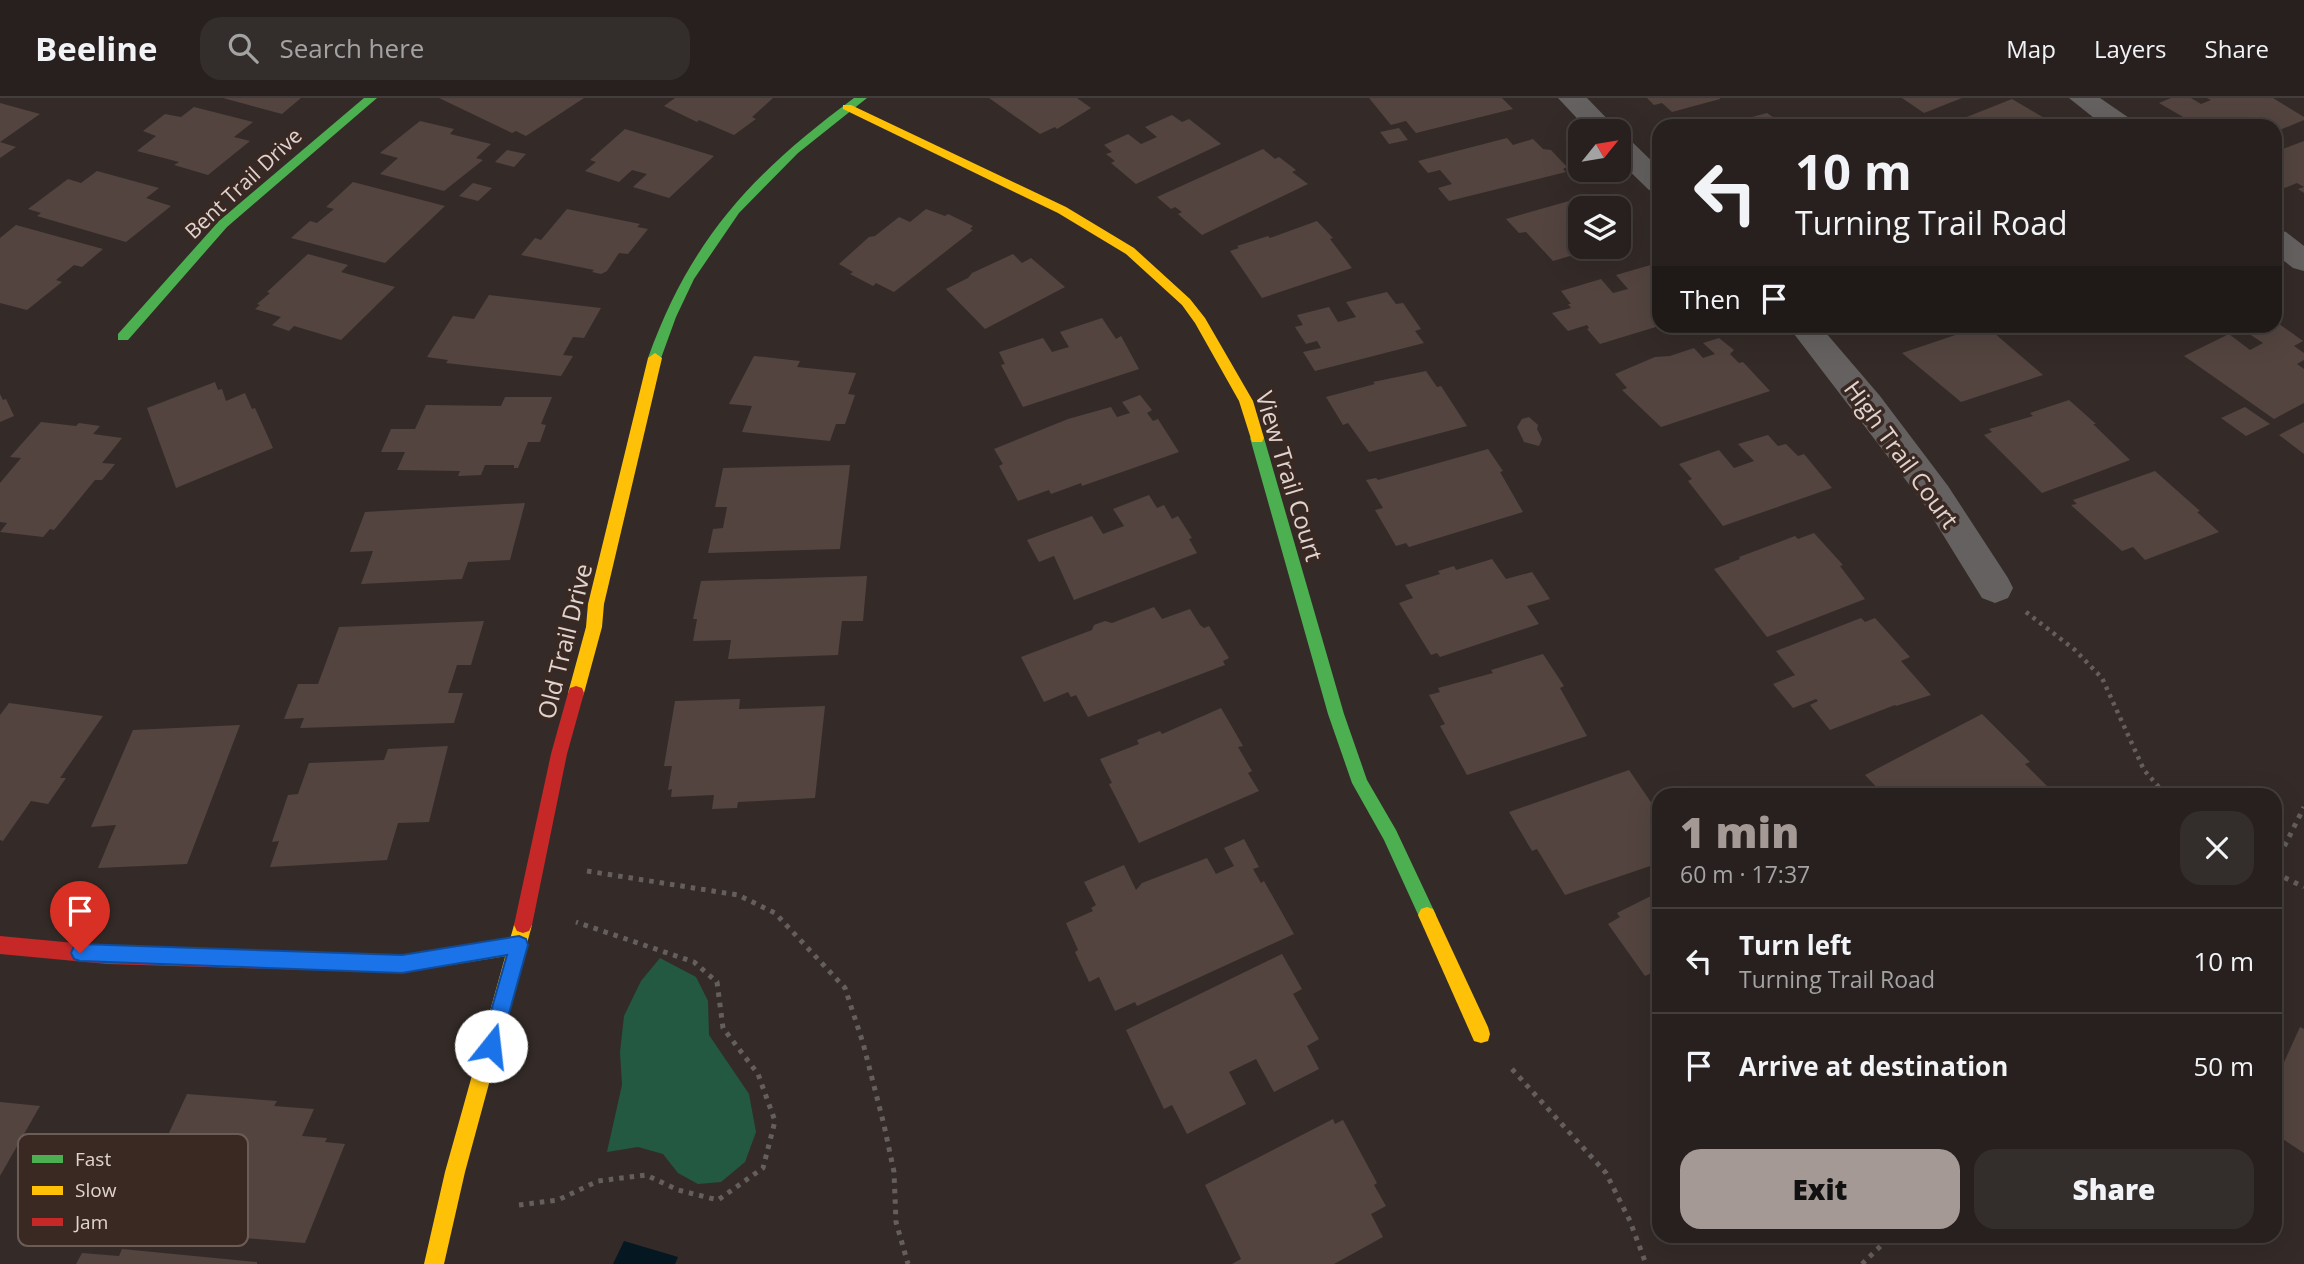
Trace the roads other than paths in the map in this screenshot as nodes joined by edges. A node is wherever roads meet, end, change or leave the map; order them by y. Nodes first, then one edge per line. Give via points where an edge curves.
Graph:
1 (371, 98) edge
2 (1571, 98) edge
3 (2082, 98) edge
4 (854, 103) edge
5 (1593, 119) edge
6 (2112, 119) edge
7 (1631, 157) edge
8 (1652, 177) edge
9 (2282, 244) edge
10 (2304, 261) edge
11 (1808, 333) edge
12 (123, 337) dead end
13 (1995, 588) road end
14 (0, 945) edge
15 (519, 945) junction
16 (1481, 1034) road end
17 (433, 1264) edge

1 - 12 street, Bent Trail Drive via 223,224
2 - 5 street
3 - 6 street
4 - 15 street, Old Trail Drive via 777,163 747,195 694,266 667,321 648,379 594,627 559,754
4 - 16 street, View Trail Court via 1062,210 1129,251 1186,302 1200,321 1246,401 1360,783 1395,847
7 - 8 street
9 - 10 street
11 - 13 street, High Trail Court via 1929,486
14 - 15 street via 107,955 402,964
15 - 17 street, Old Trail Drive

